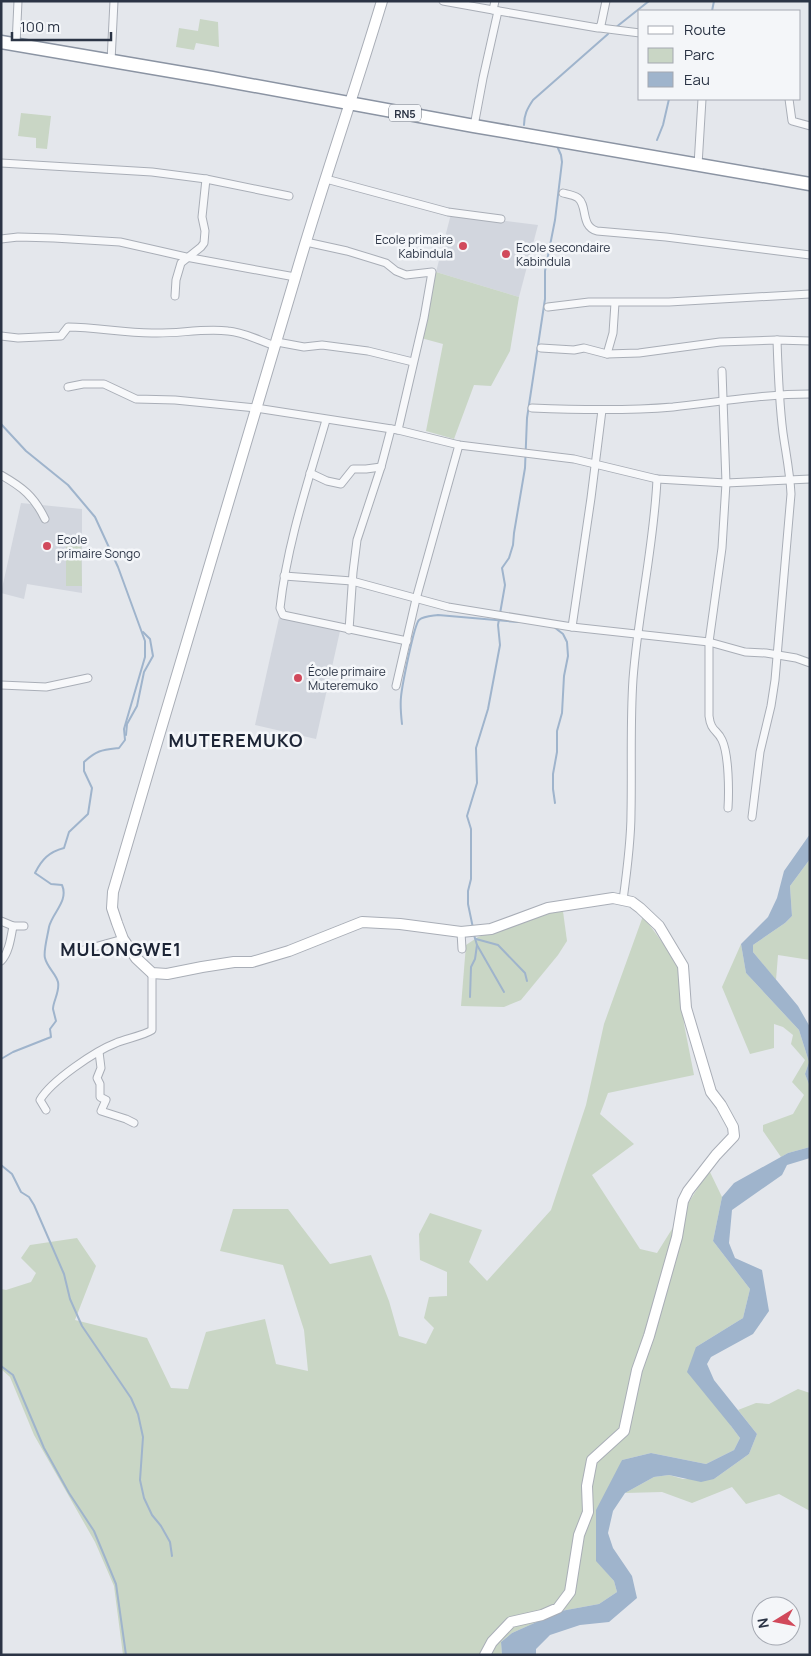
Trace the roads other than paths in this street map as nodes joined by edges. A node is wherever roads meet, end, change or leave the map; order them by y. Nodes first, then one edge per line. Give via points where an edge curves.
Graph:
1 (18, 1) edge
2 (114, 1) edge
3 (382, 1) edge
4 (443, 1) edge
5 (495, 1) edge
6 (606, 1) edge
7 (495, 11) junction
8 (600, 28) junction
9 (638, 33) edge
10 (1, 42) edge
11 (16, 45) junction
12 (111, 61) junction
13 (702, 100) edge
14 (789, 100) edge
15 (351, 103) junction
16 (474, 126) junction
17 (810, 126) edge
18 (1, 163) edge
19 (698, 165) junction
20 (206, 179) junction
21 (326, 179) junction
22 (810, 184) edge
23 (563, 193) dead end
24 (289, 196) dead end
25 (502, 219) dead end
26 (1, 239) edge
27 (306, 242) junction
28 (810, 255) edge
29 (186, 257) junction
30 (295, 277) junction
31 (810, 294) edge
32 (175, 296) dead end
33 (615, 302) junction
34 (548, 307) dead end
35 (1, 336) edge
36 (777, 340) junction
37 (810, 341) edge
38 (276, 344) junction
39 (541, 348) dead end
40 (607, 354) junction
41 (413, 362) junction
42 (722, 371) dead end
43 (68, 387) dead end
44 (779, 394) junction
45 (810, 394) edge
46 (722, 401) junction
47 (256, 408) junction
48 (532, 408) dead end
49 (602, 410) junction
50 (326, 420) junction
51 (394, 430) junction
52 (459, 445) junction
53 (595, 465) junction
54 (381, 467) junction
55 (310, 473) junction
56 (1, 474) edge
57 (657, 479) junction
58 (810, 479) edge
59 (790, 480) junction
60 (726, 483) junction
61 (45, 519) dead end
62 (284, 576) junction
63 (352, 581) junction
64 (416, 599) junction
65 (572, 626) junction
66 (349, 630) junction
67 (638, 634) junction
68 (407, 641) junction
69 (709, 642) junction
70 (778, 655) junction
71 (810, 663) edge
72 (88, 678) dead end
73 (1, 685) edge
74 (396, 686) dead end
75 (728, 808) dead end
76 (752, 817) dead end
77 (623, 900) junction
78 (1, 921) edge
79 (13, 926) junction
80 (24, 926) dead end
81 (461, 932) junction
82 (123, 938) junction
83 (462, 949) dead end
84 (80, 951) dead end
85 (1, 961) edge
86 (152, 973) junction
87 (99, 1052) junction
88 (46, 1110) dead end
89 (134, 1123) dead end
90 (485, 1655) edge

1 - 11 street
2 - 12 street
3 - 15 street
4 - 7 street
5 - 7 street
6 - 8 street
7 - 8 street
7 - 16 street
8 - 9 street
10 - 11 highway, RN5
11 - 12 highway, RN5
12 - 15 highway, RN5
13 - 19 street
14 - 17 street via 792,121
15 - 16 highway, RN5
15 - 21 street
16 - 19 highway, RN5
18 - 20 street via 152,172
19 - 22 highway, RN5
20 - 24 street
20 - 29 street via 202,217 204,243
21 - 25 street via 448,212
21 - 27 street
23 - 28 street via 581,202 593,230
26 - 29 street via 120,242
27 - 30 street
27 - 41 street via 386,263 406,275 432,272
29 - 30 street
29 - 32 street via 178,270
30 - 38 street
31 - 33 street
33 - 34 street
33 - 40 street via 613,333
35 - 38 street via 61,336 68,328 89,327 154,334 211,330 241,333
36 - 37 street
36 - 40 street via 720,342 656,352
36 - 44 street
38 - 41 street via 368,351
38 - 47 street
39 - 40 street via 584,348
41 - 51 street
42 - 46 street
43 - 47 street via 104,384 136,399
44 - 45 street
44 - 46 street
44 - 59 street
46 - 49 street
46 - 60 street
47 - 50 street
47 - 82 street via 113,892 112,908
48 - 49 street
49 - 53 street
50 - 51 street
50 - 55 street
51 - 52 street
51 - 54 street
52 - 53 street via 574,459
52 - 64 street
53 - 57 street
53 - 65 street
54 - 55 street via 353,469 341,484
54 - 63 street via 357,540
55 - 62 street
56 - 61 street via 34,500
57 - 60 street
57 - 67 street via 656,508
58 - 59 street
59 - 60 street
59 - 70 street via 790,518
60 - 69 street via 722,548
62 - 63 street
62 - 66 street via 280,608 283,615
63 - 64 street
63 - 66 street
64 - 65 street via 456,609
64 - 68 street
65 - 67 street
66 - 68 street
67 - 69 street
67 - 77 street via 632,705 631,814
68 - 74 street
69 - 70 street via 746,652
69 - 75 street via 710,723 723,741 725,750
70 - 71 street
70 - 76 street
72 - 73 street via 46,687
77 - 81 street via 614,898 548,908 491,929
77 - 90 street via 632,902 659,926 683,966 686,1008 711,1092 722,1105 734,1136 716,1154 683,1201 677,1236 637,1370 624,1431 592,1460 587,1486 588,1512 579,1535 570,1592 558,1608 512,1622 492,1642
78 - 79 street
79 - 80 street
79 - 85 street
81 - 83 street
81 - 86 street via 362,922 252,962 202,966 167,974
82 - 84 street
82 - 86 street via 136,958
86 - 87 street via 152,1030
87 - 88 street via 47,1090 40,1100
87 - 89 street via 101,1068 97,1078 100,1097 106,1100 101,1111

